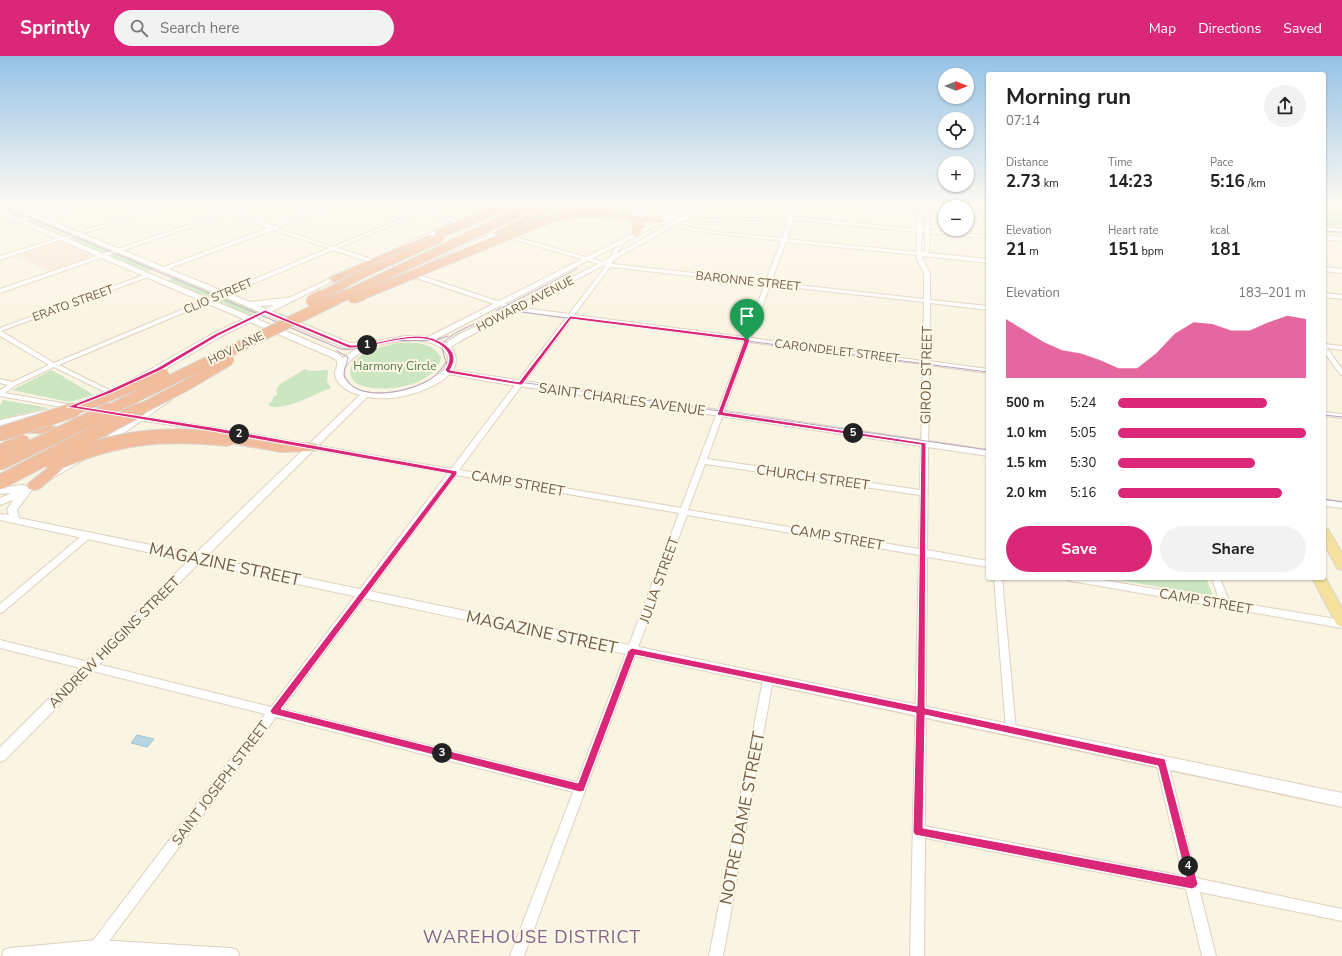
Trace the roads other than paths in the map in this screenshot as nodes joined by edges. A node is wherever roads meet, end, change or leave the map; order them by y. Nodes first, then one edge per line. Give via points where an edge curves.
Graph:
1 (35, 246) edge
2 (79, 246) edge
3 (108, 246) edge
4 (130, 246) edge
5 (225, 246) edge
6 (324, 246) edge
7 (339, 246) edge
8 (407, 246) edge
9 (413, 246) edge
10 (423, 246) edge
11 (434, 246) edge
12 (448, 246) edge
13 (460, 246) edge
14 (470, 246) edge
15 (483, 246) edge
16 (542, 246) edge
17 (613, 246) edge
18 (620, 246) edge
19 (636, 246) edge
20 (782, 246) edge
21 (840, 246) edge
22 (919, 246) edge
23 (928, 246) edge
24 (332, 249) junction
25 (118, 250) junction
26 (923, 255) junction
27 (102, 256) junction
28 (0, 257) edge
29 (588, 259) junction
30 (986, 261) edge
31 (372, 262) junction
32 (608, 262) junction
33 (163, 269) junction
34 (1326, 269) edge
35 (1342, 271) edge
36 (403, 273) junction
37 (177, 275) junction
38 (146, 276) junction
39 (334, 279) joint
40 (160, 282) junction
41 (768, 283) junction
42 (0, 291) edge
43 (224, 294) junction
44 (1326, 295) edge
45 (1342, 297) edge
46 (352, 298) junction
47 (291, 299) junction
48 (207, 301) junction
49 (927, 301) junction
50 (248, 304) junction
51 (500, 304) junction
52 (986, 308) edge
53 (514, 309) junction
54 (265, 311) junction
55 (570, 317) junction
56 (249, 319) junction
57 (294, 324) junction
58 (0, 330) edge
59 (279, 332) junction
60 (0, 333) edge
61 (430, 339) junction
62 (747, 340) junction
63 (373, 344) junction
64 (249, 346) junction
65 (446, 347) junction
66 (1326, 347) edge
67 (1342, 348) edge
68 (222, 350) junction
69 (1326, 350) edge
70 (1326, 362) edge
71 (926, 363) junction
72 (1334, 363) junction
73 (54, 365) junction
74 (342, 365) junction
75 (180, 370) junction
76 (448, 370) junction
77 (986, 371) edge
78 (1342, 373) edge
79 (0, 381) edge
80 (14, 384) junction
81 (520, 384) junction
82 (109, 392) junction
83 (0, 394) edge
84 (366, 394) junction
85 (70, 407) junction
86 (719, 413) junction
87 (1326, 414) edge
88 (1342, 416) edge
89 (141, 418) junction
90 (0, 423) edge
91 (0, 433) edge
92 (924, 444) junction
93 (312, 447) junction
94 (0, 452) edge
95 (986, 453) edge
96 (702, 461) junction
97 (0, 463) edge
98 (0, 471) edge
99 (455, 472) junction
100 (0, 482) edge
101 (34, 486) junction
102 (0, 491) edge
103 (924, 493) junction
104 (0, 502) edge
105 (1326, 502) edge
106 (1342, 505) edge
107 (684, 511) junction
108 (0, 517) edge
109 (15, 520) junction
110 (88, 535) junction
111 (1326, 536) edge
112 (923, 552) junction
113 (198, 558) junction
114 (986, 564) edge
115 (1342, 565) edge
116 (998, 580) edge
117 (1082, 580) edge
118 (1217, 580) edge
119 (1320, 580) edge
120 (364, 593) junction
121 (1226, 605) junction
122 (0, 609) edge
123 (1342, 622) edge
124 (0, 644) edge
125 (632, 651) junction
126 (90, 666) junction
127 (768, 680) junction
128 (921, 710) junction
129 (275, 711) junction
130 (1011, 730) junction
131 (0, 756) edge
132 (1162, 762) junction
133 (580, 788) junction
134 (1342, 800) edge
135 (918, 832) junction
136 (1192, 884) junction
137 (1342, 915) edge
138 (93, 952) edge
139 (10, 956) edge
140 (231, 956) edge
141 (517, 956) edge
142 (716, 956) edge
143 (917, 956) edge
144 (1209, 956) edge

1 - 28 street
2 - 27 main road
3 - 25 main road
4 - 25 street
5 - 33 street
6 - 24 street, CARONDELET STREET
7 - 24 street, CLIO STREET
8 - 31 street
9 - 31 highway, bridge
10 - 68 highway, bridge via 240,337
11 - 68 highway
12 - 97 highway, HOV LANE, bridge
13 - 46 highway, bridge
14 - 36 street
15 - 46 highway, bridge
16 - 29 street, BARONNE STREET
17 - 29 main road, HOWARD AVENUE
18 - 32 street, SAINT JOSEPH STREET
19 - 32 main road, HOWARD AVENUE
20 - 41 street, JULIA STREET
21 - 26 street
22 - 26 street, GIROD STREET via 919,251
23 - 26 street, GIROD STREET via 928,252
24 - 31 street, CARONDELET STREET
24 - 43 street, CLIO STREET
25 - 27 street
25 - 33 main road
26 - 30 street
26 - 49 street, GIROD STREET via 919,257 927,273
27 - 38 main road
27 - 42 street
29 - 32 street, BARONNE STREET
29 - 51 main road, HOWARD AVENUE
31 - 36 street, CARONDELET STREET
31 - 39 highway
32 - 41 street, BARONNE STREET
32 - 53 main road, HOWARD AVENUE
32 - 55 street, SAINT JOSEPH STREET
33 - 37 main road
33 - 38 main road
34 - 35 street
36 - 51 street, CARONDELET STREET
36 - 57 street
37 - 40 main road
37 - 43 main road
38 - 40 main road
38 - 58 street, ERATO STREET
39 - 47 street
40 - 48 main road
41 - 49 street, BARONNE STREET
41 - 62 street, JULIA STREET
43 - 48 street, CLIO STREET
43 - 50 main road
44 - 45 street
46 - 64 highway
47 - 50 main road via 274,303
47 - 54 street
48 - 56 main road
48 - 73 street, CLIO STREET
49 - 52 street, BARONNE STREET
49 - 71 street, GIROD STREET
50 - 54 main road
51 - 53 street, CARONDELET STREET
51 - 61 main road, HOWARD AVENUE
53 - 55 street, CARONDELET STREET
53 - 65 main road, HOWARD AVENUE
54 - 56 street
54 - 57 main road
55 - 62 street, CARONDELET STREET
55 - 81 street, SAINT JOSEPH STREET
56 - 59 main road
56 - 82 street via 159,369
57 - 59 street
57 - 63 main road via 349,346
59 - 74 main road via 334,355 340,359
59 - 89 street via 193,376
60 - 73 street
61 - 63 main road via 412,337
61 - 65 main road
62 - 71 street, CARONDELET STREET
62 - 86 street, JULIA STREET
63 - 74 main road via 354,354
64 - 98 highway
64 - 100 highway, bridge via 185,386
65 - 76 main road via 452,358
66 - 67 street
68 - 75 highway
69 - 72 street
70 - 72 street
71 - 77 street, CARONDELET STREET
71 - 92 street, GIROD STREET
72 - 78 street
73 - 80 street, CLIO STREET
73 - 82 street
74 - 84 main road via 340,374 344,384 356,392
75 - 91 highway, bridge via 155,376 33,425
75 - 94 highway, bridge
76 - 81 street, SAINT CHARLES AVENUE
76 - 84 main road via 427,385 408,392
79 - 80 street
80 - 83 street, CLIO STREET
81 - 86 street, SAINT CHARLES AVENUE
81 - 99 street, SAINT JOSEPH STREET
82 - 85 street
82 - 89 street
83 - 85 street, CAMP STREET
84 - 93 street, ANDREW HIGGINS STREET
85 - 89 street, CAMP STREET
85 - 90 street
86 - 92 street, SAINT CHARLES AVENUE
86 - 96 street, JULIA STREET
87 - 88 street
89 - 93 street, CAMP STREET
89 - 101 street
91 - 101 highway via 38,428 55,430 68,436 75,444 74,450
92 - 95 street, SAINT CHARLES AVENUE
92 - 103 street, GIROD STREET
93 - 99 street, CAMP STREET
93 - 102 highway, bridge via 281,448 195,434 166,434 118,440 54,463
93 - 113 street, ANDREW HIGGINS STREET
96 - 103 street, CHURCH STREET
96 - 107 street, JULIA STREET
99 - 107 street, CAMP STREET
99 - 120 street, SAINT JOSEPH STREET
101 - 102 street
101 - 104 street
101 - 109 street via 20,497 12,510
103 - 112 street, GIROD STREET
105 - 106 street
107 - 112 street, CAMP STREET
107 - 125 street, JULIA STREET
108 - 109 street, MAGAZINE STREET
109 - 110 street, MAGAZINE STREET
110 - 113 street, MAGAZINE STREET
110 - 122 street
111 - 115 main road
112 - 114 street, CAMP STREET
112 - 128 street, GIROD STREET
113 - 120 street, MAGAZINE STREET
113 - 126 street, ANDREW HIGGINS STREET
116 - 130 street
117 - 121 street, CAMP STREET
118 - 121 street
119 - 123 main road
120 - 125 street, MAGAZINE STREET
120 - 129 street, SAINT JOSEPH STREET
121 - 123 street, CAMP STREET
124 - 126 street
125 - 127 street, MAGAZINE STREET
125 - 133 street, JULIA STREET
126 - 129 street
126 - 131 street, ANDREW HIGGINS STREET
127 - 128 street, MAGAZINE STREET
127 - 142 street, NOTRE DAME STREET
128 - 130 street, MAGAZINE STREET
128 - 135 street, GIROD STREET
129 - 133 street
129 - 138 street, SAINT JOSEPH STREET
130 - 132 street, MAGAZINE STREET
132 - 134 street, MAGAZINE STREET
132 - 136 street
133 - 141 street, JULIA STREET
135 - 136 street
135 - 143 street, GIROD STREET
136 - 137 street
136 - 144 street
138 - 139 street
138 - 140 street

